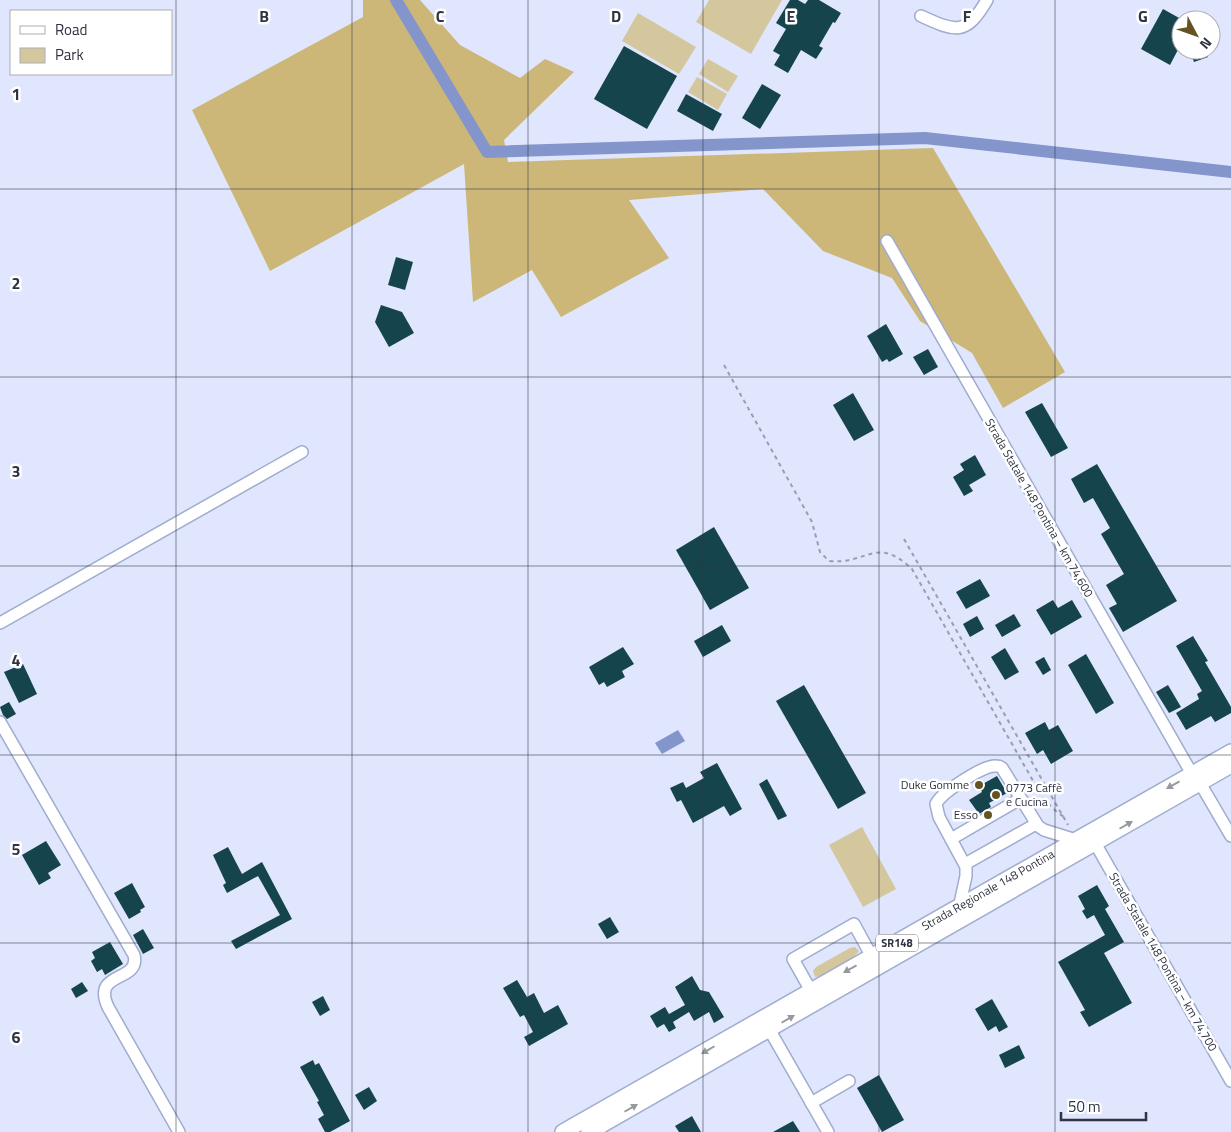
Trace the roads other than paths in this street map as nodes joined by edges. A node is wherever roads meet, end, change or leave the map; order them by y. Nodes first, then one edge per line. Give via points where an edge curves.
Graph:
1 (987, 0) edge
2 (921, 16) dead end
3 (887, 241) dead end
4 (302, 452) dead end
5 (0, 623) edge
6 (0, 722) edge
7 (1231, 752) edge
8 (1231, 765) edge
9 (1196, 779) junction
10 (1020, 799) junction
11 (1036, 824) junction
12 (1231, 836) edge
13 (952, 839) junction
14 (1076, 840) junction
15 (1095, 843) junction
16 (965, 864) junction
17 (958, 908) junction
18 (872, 957) junction
19 (811, 991) junction
20 (769, 1029) junction
21 (850, 1081) dead end
22 (1231, 1081) edge
23 (811, 1103) junction
24 (605, 1128) edge
25 (179, 1132) edge
26 (562, 1132) edge
27 (589, 1132) edge
28 (828, 1132) edge

1 - 2 street via 974,20 961,28
3 - 9 street, Strada Statale 148 Pontina – km 74,600
4 - 5 street
6 - 25 street via 134,955 133,968 109,983 104,996
7 - 9 main road, Strada Regionale 148 Pontina / SR148
8 - 9 main road, Strada Regionale 148 Pontina / SR148
9 - 12 street, Strada Statale 148 Pontina – km 74,600
9 -> 14 main road, Strada Regionale 148 Pontina / SR148
15 -> 9 main road, Strada Regionale 148 Pontina / SR148
10 - 11 street
10 - 13 street
10 - 13 street via 1002,768 992,766 981,771 949,790 938,801 937,813
11 - 14 street via 1044,830
11 - 16 street
13 - 16 street
14 - 17 main road, Strada Regionale 148 Pontina / SR148
20 -> 15 main road, Strada Regionale 148 Pontina / SR148
15 - 22 street, Strada Statale 148 Pontina – km 74,700
16 - 17 street via 966,876
17 - 18 main road, Strada Regionale 148 Pontina / SR148
18 -> 19 main road, Strada Regionale 148 Pontina / SR148
18 - 19 street via 854,924 793,959
19 -> 26 main road, Strada Regionale 148 Pontina / SR148
20 - 23 street
24 -> 20 main road, Strada Regionale 148 Pontina / SR148
21 - 23 street
23 - 28 street
24 - 27 main road, Strada Regionale 148 Pontina / SR148

